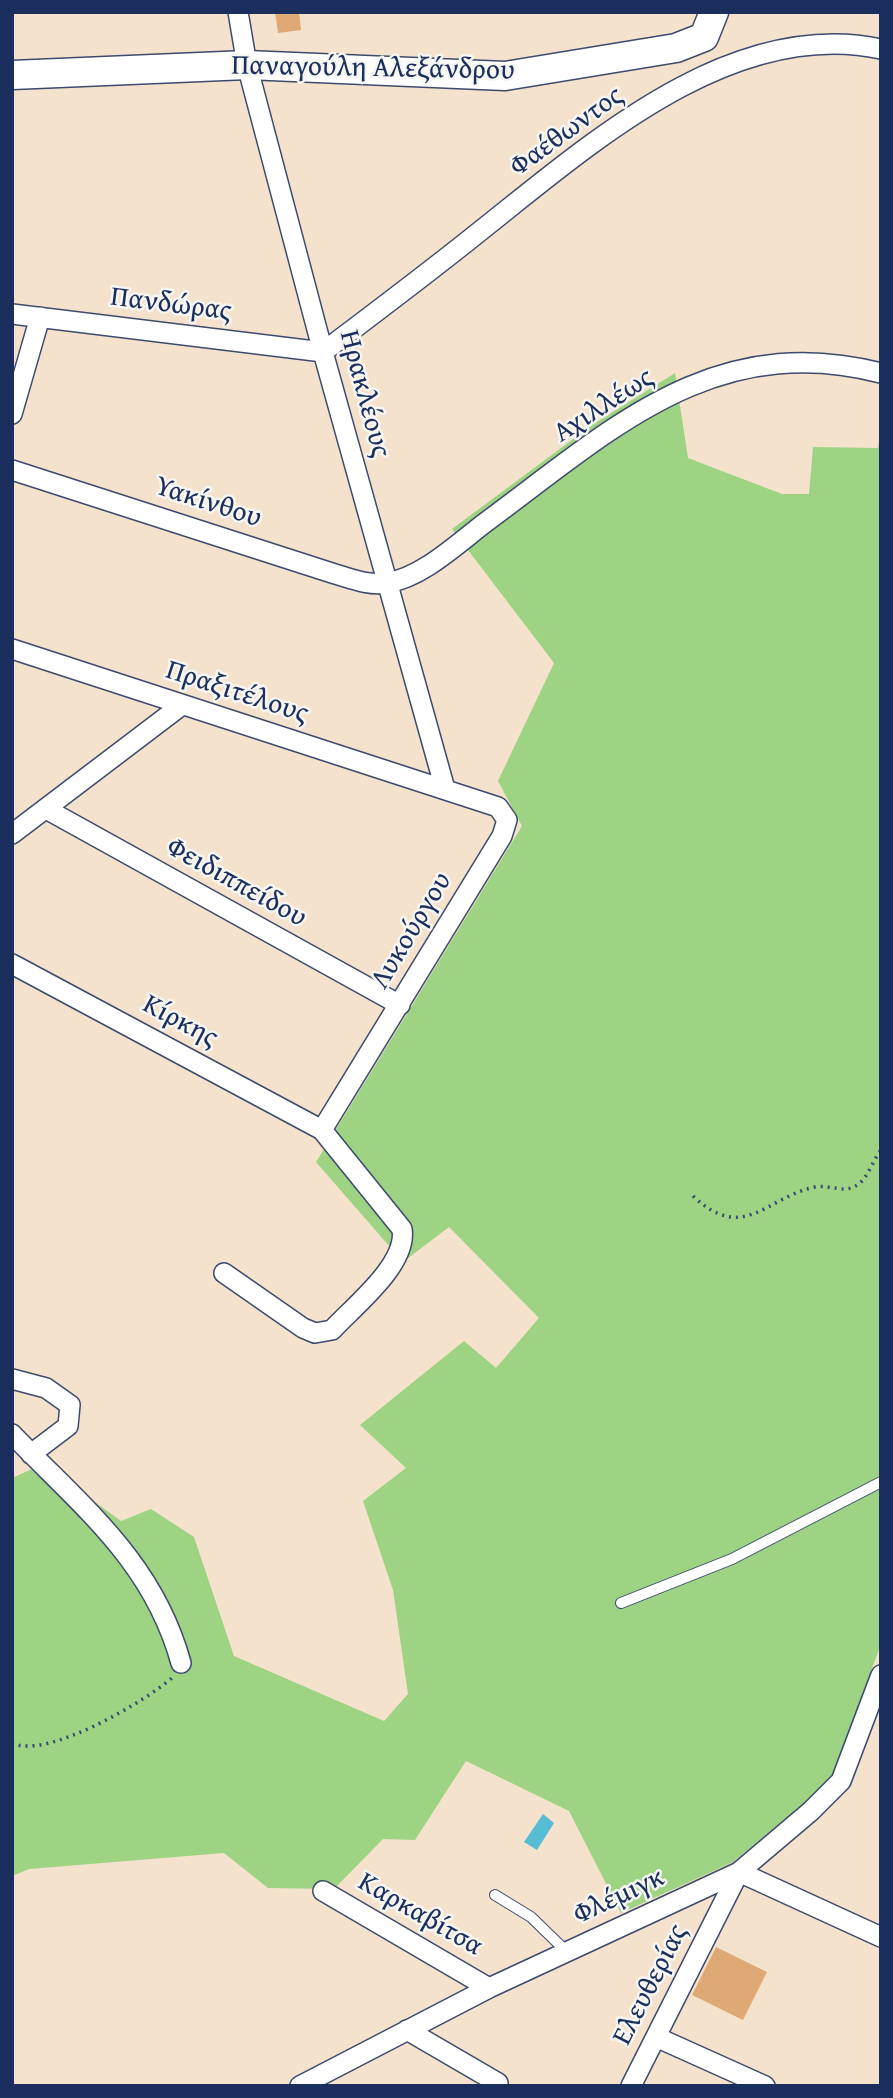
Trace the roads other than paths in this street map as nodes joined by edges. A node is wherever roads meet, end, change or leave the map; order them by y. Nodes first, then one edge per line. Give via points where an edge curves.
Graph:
1 (237, 12) edge
2 (714, 12) edge
3 (881, 49) edge
4 (247, 65) junction
5 (12, 75) edge
6 (12, 314) edge
7 (40, 317) junction
8 (323, 352) junction
9 (881, 373) edge
10 (12, 414) edge
11 (12, 470) edge
12 (388, 583) junction
13 (12, 649) edge
14 (182, 705) junction
15 (445, 789) junction
16 (46, 809) junction
17 (12, 834) edge
18 (12, 964) edge
19 (400, 1005) junction
20 (322, 1130) junction
21 (224, 1273) dead end
22 (12, 1379) edge
23 (12, 1434) edge
24 (32, 1454) junction
25 (881, 1482) edge
26 (621, 1603) dead end
27 (181, 1663) road end
28 (881, 1675) edge
29 (874, 1712) edge
30 (739, 1872) junction
31 (323, 1891) dead end
32 (495, 1895) dead end
33 (881, 1937) edge
34 (567, 1952) junction
35 (489, 1988) junction
36 (407, 2030) junction
37 (656, 2037) junction
38 (498, 2083) dead end
39 (300, 2086) edge
40 (631, 2086) edge
41 (765, 2086) edge

1 - 4 street, Ηρακλέους
2 - 4 street, Παναγούλη Αλεξάνδρου via 704,37 676,48 505,76
3 - 8 street, Φαέθωντος via 848,42 802,44 752,56 688,85 616,126
4 - 5 street, Παναγούλη Αλεξάνδρου
4 - 8 street, Ηρακλέους
6 - 7 street, Πανδώρας
7 - 8 street, Πανδώρας
7 - 10 street
8 - 12 street, Ηρακλέους
9 - 12 street, Αχιλλέως via 840,363 793,362 738,369 682,388 620,424 447,551
11 - 12 street, Υακίνθου via 335,574
12 - 15 street, Ηρακλέους
13 - 14 street, Πραξιτέλους
14 - 15 street, Πραξιτέλους
14 - 16 street
15 - 19 street, Λυκούργου via 498,807 507,820 502,836
16 - 17 street
16 - 19 street, Φειδιππείδου
18 - 20 street, Κίρκης
19 - 20 street, Λυκούργου
20 - 21 street via 402,1229 404,1241 394,1262 332,1330 323,1333 303,1328
22 - 24 street via 46,1388 70,1405 68,1426
23 - 24 street
24 - 27 street via 112,1533 171,1624
25 - 26 lane via 732,1559
28 - 29 street, Φλέμιγκ
29 - 30 street, Φλέμιγκ via 841,1781
30 - 33 street
30 - 34 street, Φλέμιγκ
30 - 37 street, Ελευθερίας
31 - 35 street, Καρκαβίτσα
32 - 34 lane via 531,1917
34 - 35 street, Φλέμιγκ
35 - 36 street, Φλέμιγκ
36 - 38 street
36 - 39 street, Φλέμιγκ
37 - 40 street, Ελευθερίας
37 - 41 street

